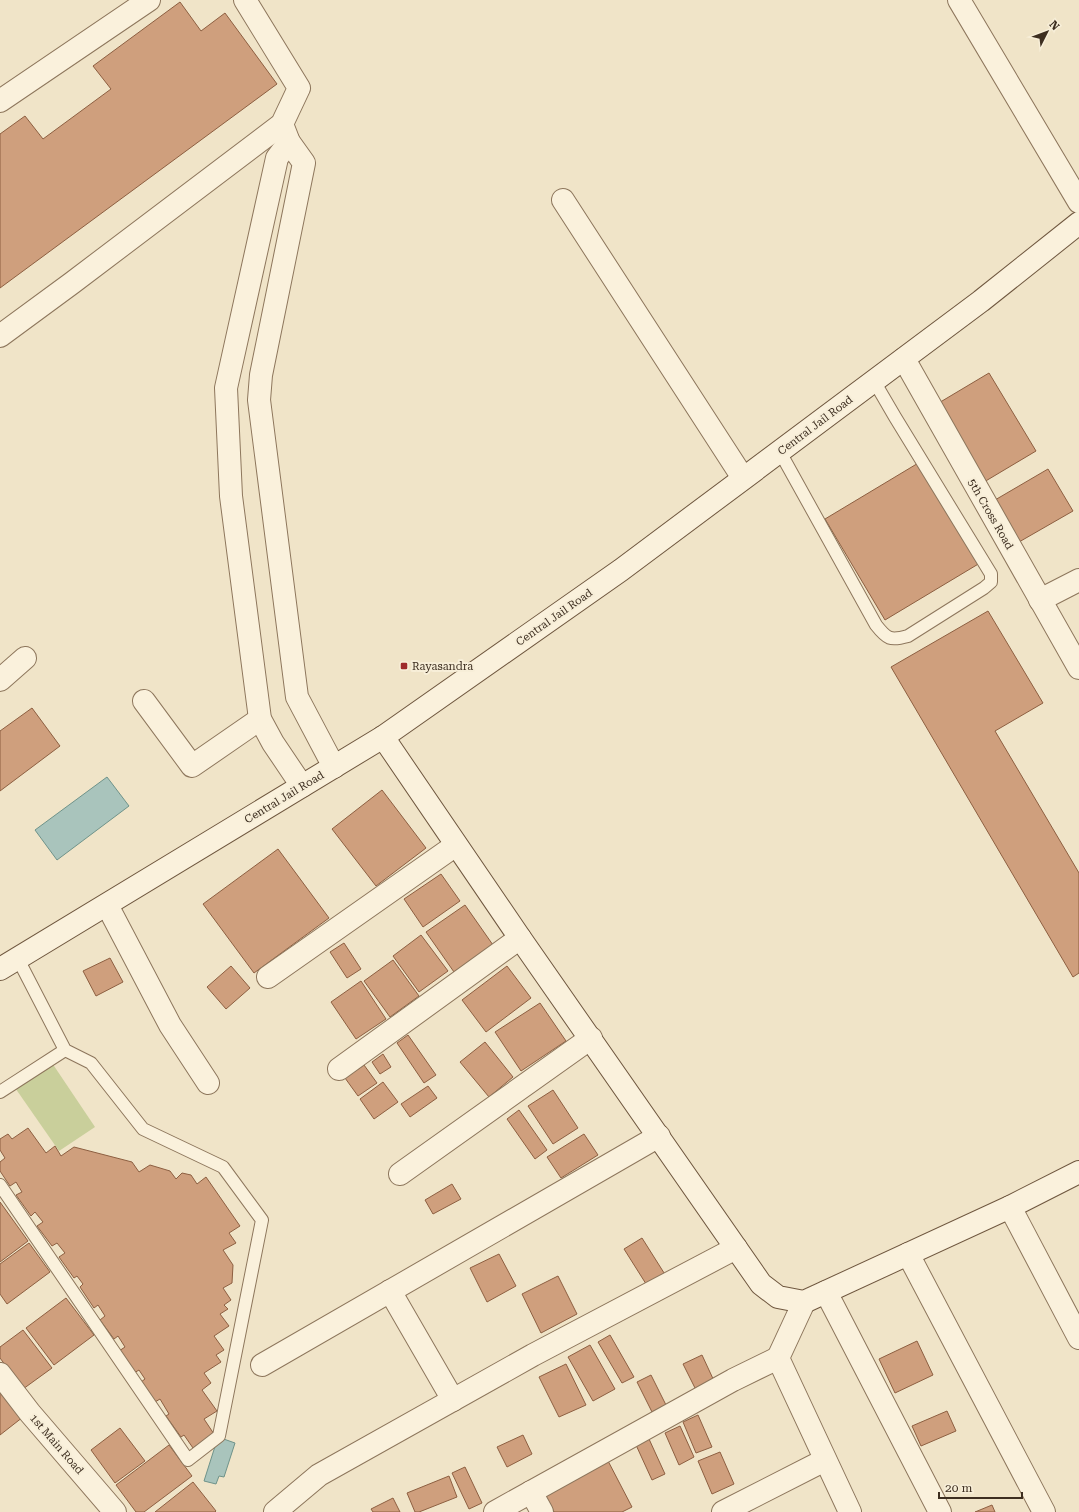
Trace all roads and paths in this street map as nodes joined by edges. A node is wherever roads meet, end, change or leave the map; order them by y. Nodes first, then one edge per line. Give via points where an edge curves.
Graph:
1 (149, 0) edge
2 (245, 0) edge
3 (959, 0) edge
4 (0, 101) edge
5 (286, 133) junction
6 (563, 200) dead end
7 (1079, 202) edge
8 (1079, 223) edge
9 (246, 299) junction
10 (275, 307) junction
11 (0, 336) edge
12 (904, 359) junction
13 (874, 381) junction
14 (780, 452) junction
15 (743, 478) junction
16 (1079, 580) edge
17 (1040, 600) junction
18 (26, 658) dead end
19 (1079, 668) edge
20 (0, 680) edge
21 (144, 701) dead end
22 (260, 719) junction
23 (383, 737) junction
24 (334, 767) junction
25 (302, 786) junction
26 (456, 845) junction
27 (106, 905) junction
28 (520, 938) junction
29 (9, 964) edge
30 (268, 977) dead end
31 (591, 1038) junction
32 (65, 1050) junction
33 (339, 1069) dead end
34 (208, 1083) dead end
35 (0, 1092) edge
36 (659, 1136) junction
37 (1079, 1172) edge
38 (400, 1174) dead end
39 (0, 1185) edge
40 (1010, 1207) junction
41 (736, 1248) junction
42 (908, 1254) junction
43 (390, 1291) junction
44 (826, 1292) junction
45 (804, 1302) junction
46 (1079, 1338) edge
47 (778, 1358) junction
48 (262, 1365) dead end
49 (0, 1374) edge
50 (453, 1400) junction
51 (825, 1460) junction
52 (531, 1492) junction
53 (115, 1512) edge
54 (275, 1512) edge
55 (495, 1512) edge
56 (542, 1512) edge
57 (723, 1512) edge
58 (850, 1512) edge
59 (940, 1512) edge
60 (1044, 1512) edge

1 - 4 street
2 - 5 street via 299,88
3 - 7 street
5 - 9 street via 277,158
5 - 10 street via 304,163
5 - 11 street
6 - 15 street
8 - 12 street, Central Jail Road
9 - 10 street
9 - 22 street via 226,388 231,496
10 - 24 street via 261,375 259,400 297,697
12 - 13 street, Central Jail Road
12 - 17 street, 5th Cross Road
13 - 14 street, Central Jail Road
13 - 14 lane via 991,574 991,582 984,588 908,636 897,640 886,638 876,625
14 - 15 street, Central Jail Road
15 - 23 street, Central Jail Road via 621,570
16 - 17 street
17 - 19 street, 5th Cross Road
18 - 20 street
21 - 22 street via 192,766
22 - 25 street
23 - 24 street, Central Jail Road
23 - 26 street
24 - 25 street, Central Jail Road
25 - 27 street, Central Jail Road
26 - 28 street
26 - 30 street
27 - 29 street, Central Jail Road
27 - 34 street via 170,1025
28 - 31 street
28 - 33 street
29 - 32 lane
31 - 36 street
31 - 38 street
32 - 35 lane
32 - 39 lane via 91,1063 144,1128 223,1168 262,1220 219,1436 188,1460
36 - 41 street
36 - 43 street
37 - 40 street
40 - 42 street
40 - 46 street
41 - 45 street via 761,1284 778,1297
41 - 50 street
42 - 44 street
42 - 60 street
43 - 48 street
43 - 50 street
44 - 45 street
44 - 59 street
45 - 47 street
47 - 51 street
47 - 52 street via 733,1380
49 - 53 street, 1st Main Road
50 - 54 street via 319,1475
51 - 57 street
51 - 58 street
52 - 55 street
52 - 56 street

